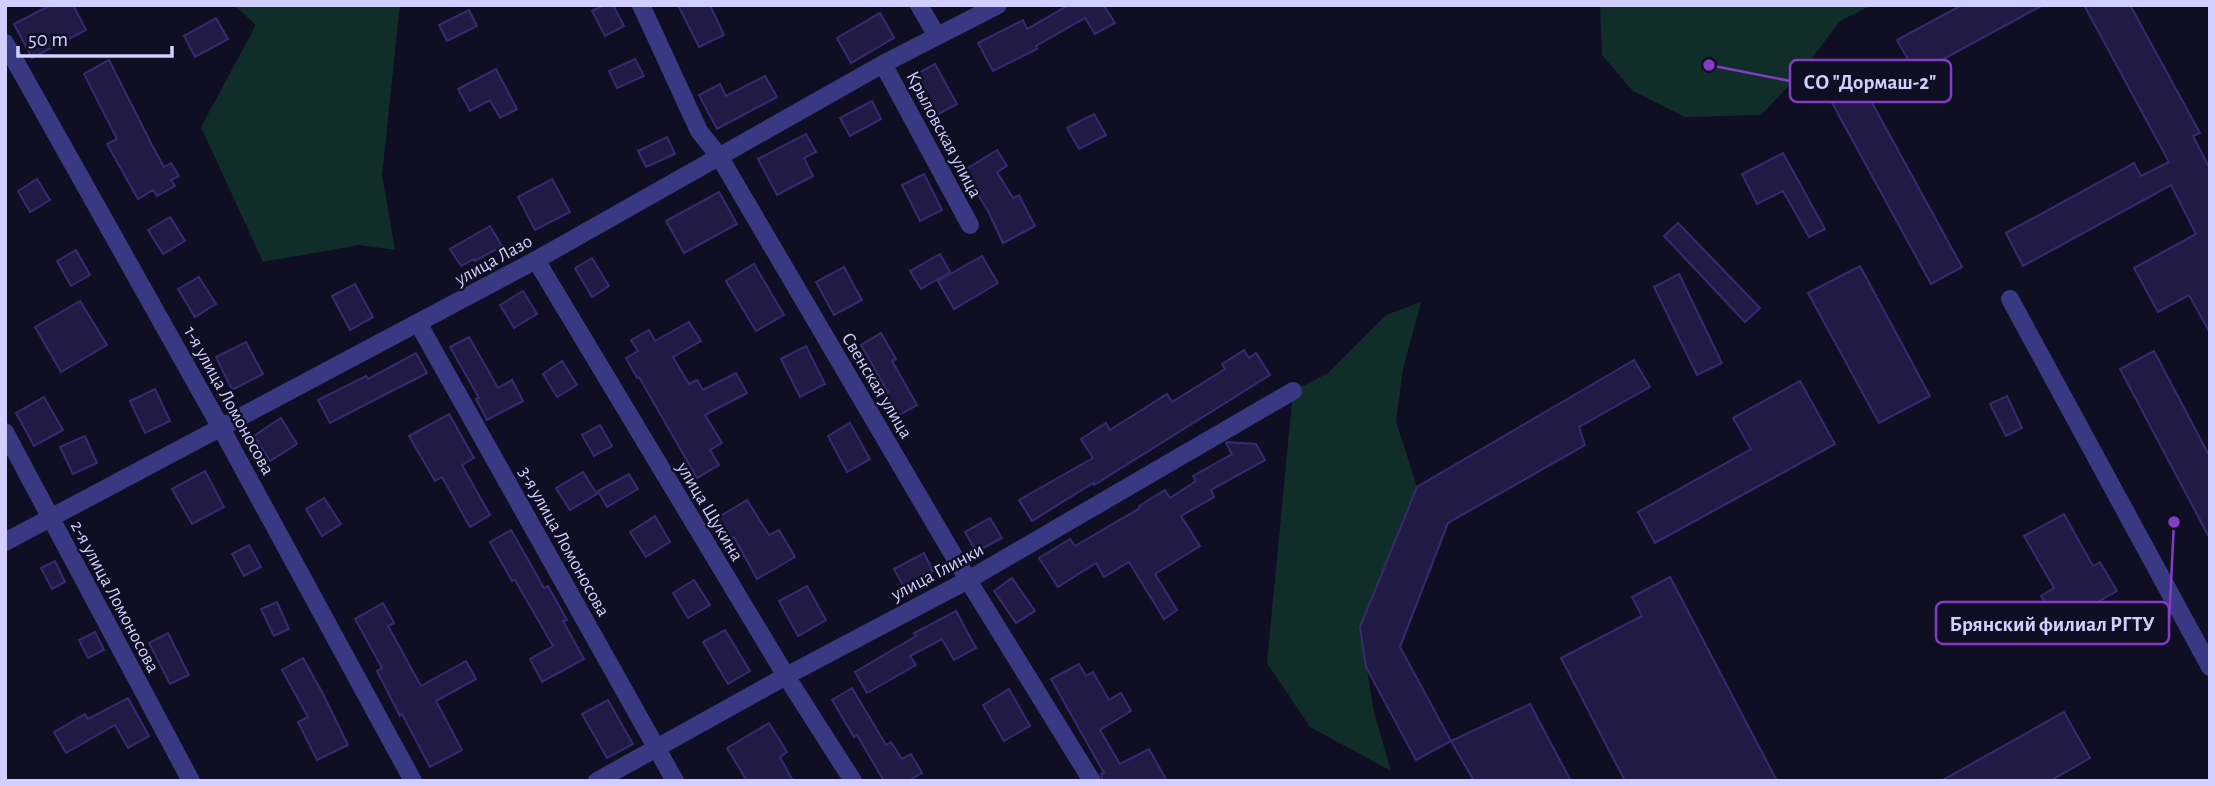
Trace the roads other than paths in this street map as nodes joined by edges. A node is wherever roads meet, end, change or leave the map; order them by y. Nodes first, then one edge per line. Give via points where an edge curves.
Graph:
1 (641, 5) edge
2 (919, 5) edge
3 (998, 5) edge
4 (937, 36) junction
5 (5, 43) edge
6 (883, 64) junction
7 (719, 156) junction
8 (970, 225) dead end
9 (536, 260) junction
10 (2010, 299) dead end
11 (418, 323) junction
12 (1293, 391) dead end
13 (220, 426) junction
14 (5, 432) edge
15 (50, 517) junction
16 (5, 542) edge
17 (968, 580) junction
18 (2210, 667) edge
19 (786, 676) junction
20 (657, 747) junction
21 (191, 781) edge
22 (413, 781) edge
23 (597, 781) edge
24 (675, 781) edge
25 (853, 781) edge
26 (1091, 781) edge

1 - 7 street, Свенская улица via 699,131
2 - 4 street
3 - 4 street, улица Лазо
4 - 6 street, улица Лазо
5 - 13 street, 1-я улица Ломоносова
6 - 7 street, улица Лазо
6 - 8 street, Крыловская улица
7 - 9 street, улица Лазо
7 - 17 street, Свенская улица
9 - 11 street, улица Лазо
9 - 19 street, улица Щукина
10 - 18 street
11 - 13 street, улица Лазо
11 - 20 street, 3-я улица Ломоносова
12 - 17 street, улица Глинки
13 - 15 street, улица Лазо
13 - 22 street, 1-я улица Ломоносова
14 - 15 street, 2-я улица Ломоносова
15 - 16 street, улица Лазо
15 - 21 street, 2-я улица Ломоносова
17 - 19 street, улица Глинки
17 - 26 street, Свенская улица
19 - 20 street, улица Глинки
19 - 25 street, улица Щукина
20 - 23 street, улица Глинки
20 - 24 street, 3-я улица Ломоносова

